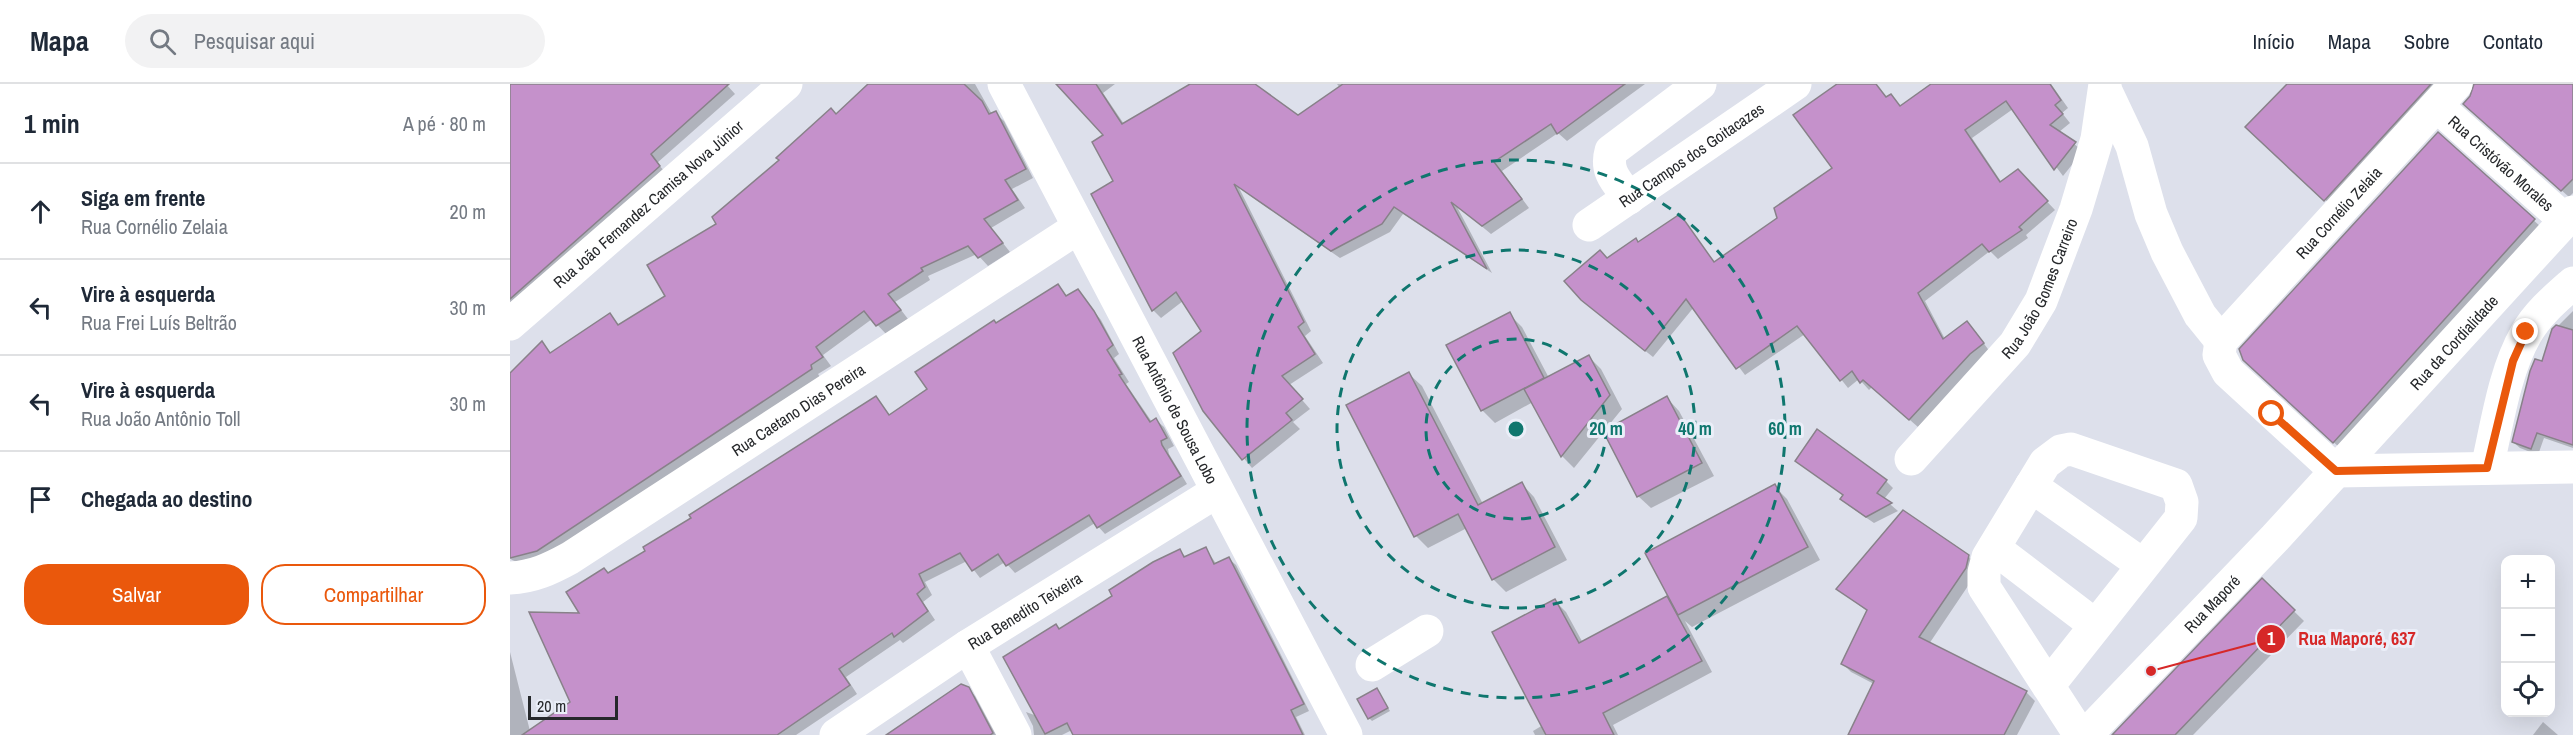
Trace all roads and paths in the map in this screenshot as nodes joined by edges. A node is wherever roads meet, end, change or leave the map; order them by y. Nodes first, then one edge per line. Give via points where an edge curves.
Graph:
1 (786, 84) edge
2 (1004, 84) edge
3 (1700, 84) edge
4 (1790, 86) edge
5 (2105, 87) edge
6 (2446, 95) edge
7 (1629, 198) junction
8 (2569, 216) edge
9 (1589, 225) dead end
10 (1079, 227) junction
11 (2573, 282) edge
12 (510, 324) edge
13 (2221, 341) junction
14 (1911, 459) dead end
15 (2573, 467) edge
16 (2487, 468) junction
17 (2336, 471) junction
18 (2031, 486) junction
19 (1216, 492) junction
20 (1994, 548) junction
21 (2143, 565) junction
22 (510, 578) edge
23 (2095, 625) junction
24 (1427, 631) dead end
25 (968, 646) junction
26 (1372, 665) dead end
27 (2048, 686) junction
28 (836, 735) edge
29 (1015, 735) edge
30 (1346, 735) edge
31 (2080, 735) edge
32 (2086, 735) edge

1 - 12 street, Rua João Fernandez Camisa Nova Júnior
2 - 10 street, Rua Antônio de Sousa Lobo
3 - 7 street via 1611,151 1610,172
4 - 7 street, Rua Campos dos Goitacazes
5 - 13 street via 2132,146 2151,214 2167,252 2200,315
5 - 14 street, Rua João Gomes Carreiro via 2097,139 2076,209 2041,301 2015,344
6 - 8 street, Rua Cristóvão Morales
6 - 13 street, Rua Cornélio Zelaia
7 - 9 street, Rua Campos dos Goitacazes
8 - 17 street, Rua da Cordialidade
10 - 19 street, Rua Antônio de Sousa Lobo
10 - 22 street, Rua Caetano Dias Pereira via 570,558 526,578
11 - 16 street via 2526,332 2513,361
13 - 17 street via 2219,355 2228,372
15 - 16 street
16 - 17 street
17 - 32 street, Rua Maporé
18 - 20 street
18 - 21 street
18 - 21 street via 2052,456 2071,449 2176,485 2182,502 2181,518
19 - 25 street, Rua Benedito Teixeira
19 - 30 street, Rua Antônio de Sousa Lobo
20 - 23 street
20 - 27 street via 1984,572 1984,587
21 - 23 street
23 - 27 street
24 - 26 street
25 - 28 street, Rua Benedito Teixeira
25 - 29 street
27 - 31 street

